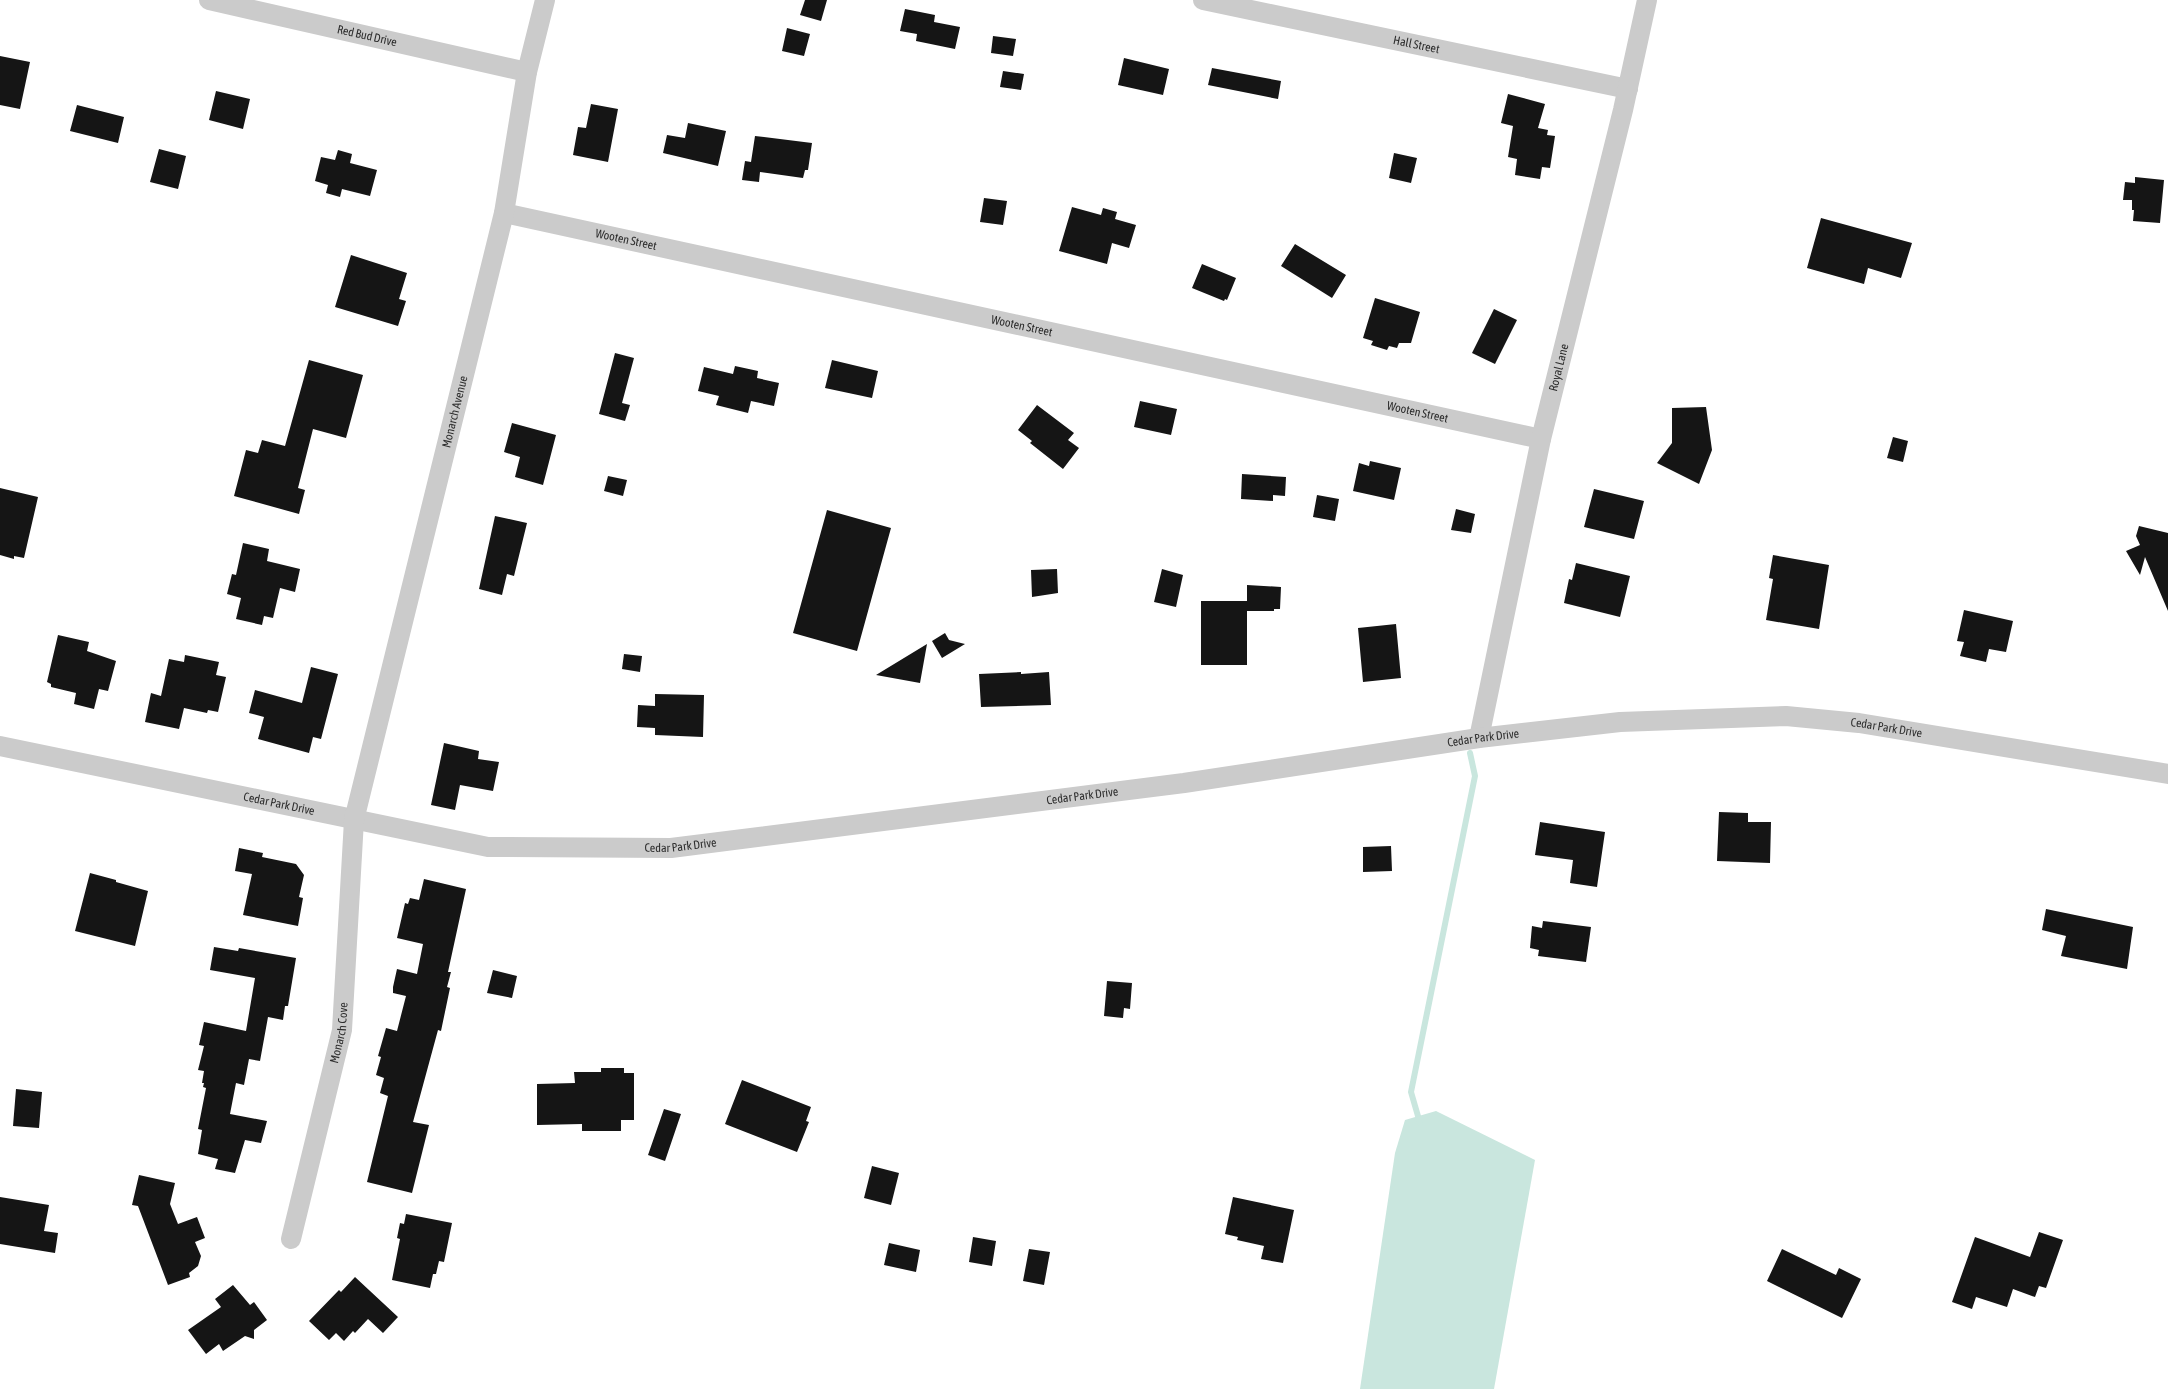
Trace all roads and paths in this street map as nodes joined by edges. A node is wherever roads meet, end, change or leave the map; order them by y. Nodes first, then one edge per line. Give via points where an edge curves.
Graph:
1 (209, 0) edge
2 (545, 0) edge
3 (1203, 0) edge
4 (1647, 0) edge
5 (527, 72) junction
6 (1628, 88) junction
7 (504, 213) junction
8 (1541, 439) junction
9 (1479, 738) junction
10 (0, 746) edge
11 (2168, 774) edge
12 (354, 820) junction
13 (291, 1239) dead end

1 - 5 street, Red Bud Drive
2 - 5 street, Monarch Avenue
3 - 6 street, Hall Street
4 - 6 street, Royal Lane
5 - 7 street, Monarch Avenue
6 - 8 street, Royal Lane
7 - 8 street, Wooten Street
7 - 12 street, Monarch Avenue
8 - 9 street, Royal Lane
9 - 11 street, Cedar Park Drive via 1620,722 1786,716 1859,723
9 - 12 street, Cedar Park Drive via 1184,783 671,848 488,846
10 - 12 street, Cedar Park Drive
12 - 13 street, Monarch Cove via 342,1030

